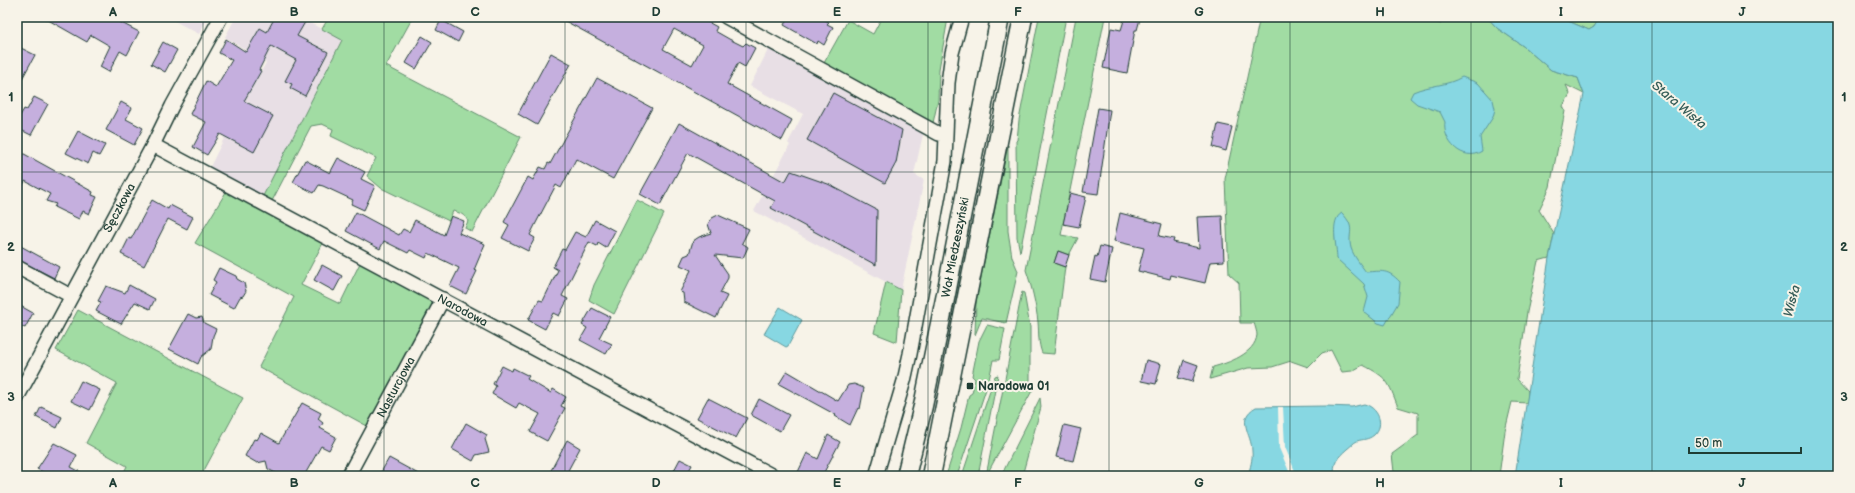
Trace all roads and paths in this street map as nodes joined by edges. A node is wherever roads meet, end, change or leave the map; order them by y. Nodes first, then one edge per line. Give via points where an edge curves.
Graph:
1 (221, 17) edge
2 (726, 17) edge
3 (962, 17) edge
4 (1000, 17) edge
5 (1023, 17) edge
6 (938, 134) dead end
7 (153, 145) junction
8 (17, 267) edge
9 (71, 296) junction
10 (443, 299) junction
11 (17, 398) edge
12 (348, 476) edge
13 (773, 476) edge
14 (876, 476) edge
15 (906, 476) edge
16 (931, 476) edge

1 - 7 street, Sęczkowa
2 - 6 street
3 - 14 street via 952,53 948,83 945,161 910,354
4 - 15 main road, Wał Miedzeszyński via 941,316
5 - 16 main road, Wał Miedzeszyński
7 - 9 street, Sęczkowa
7 - 10 street, Narodowa
8 - 9 street
9 - 11 street, Sęczkowa
10 - 12 street, Nasturcjowa
10 - 13 street, Narodowa

